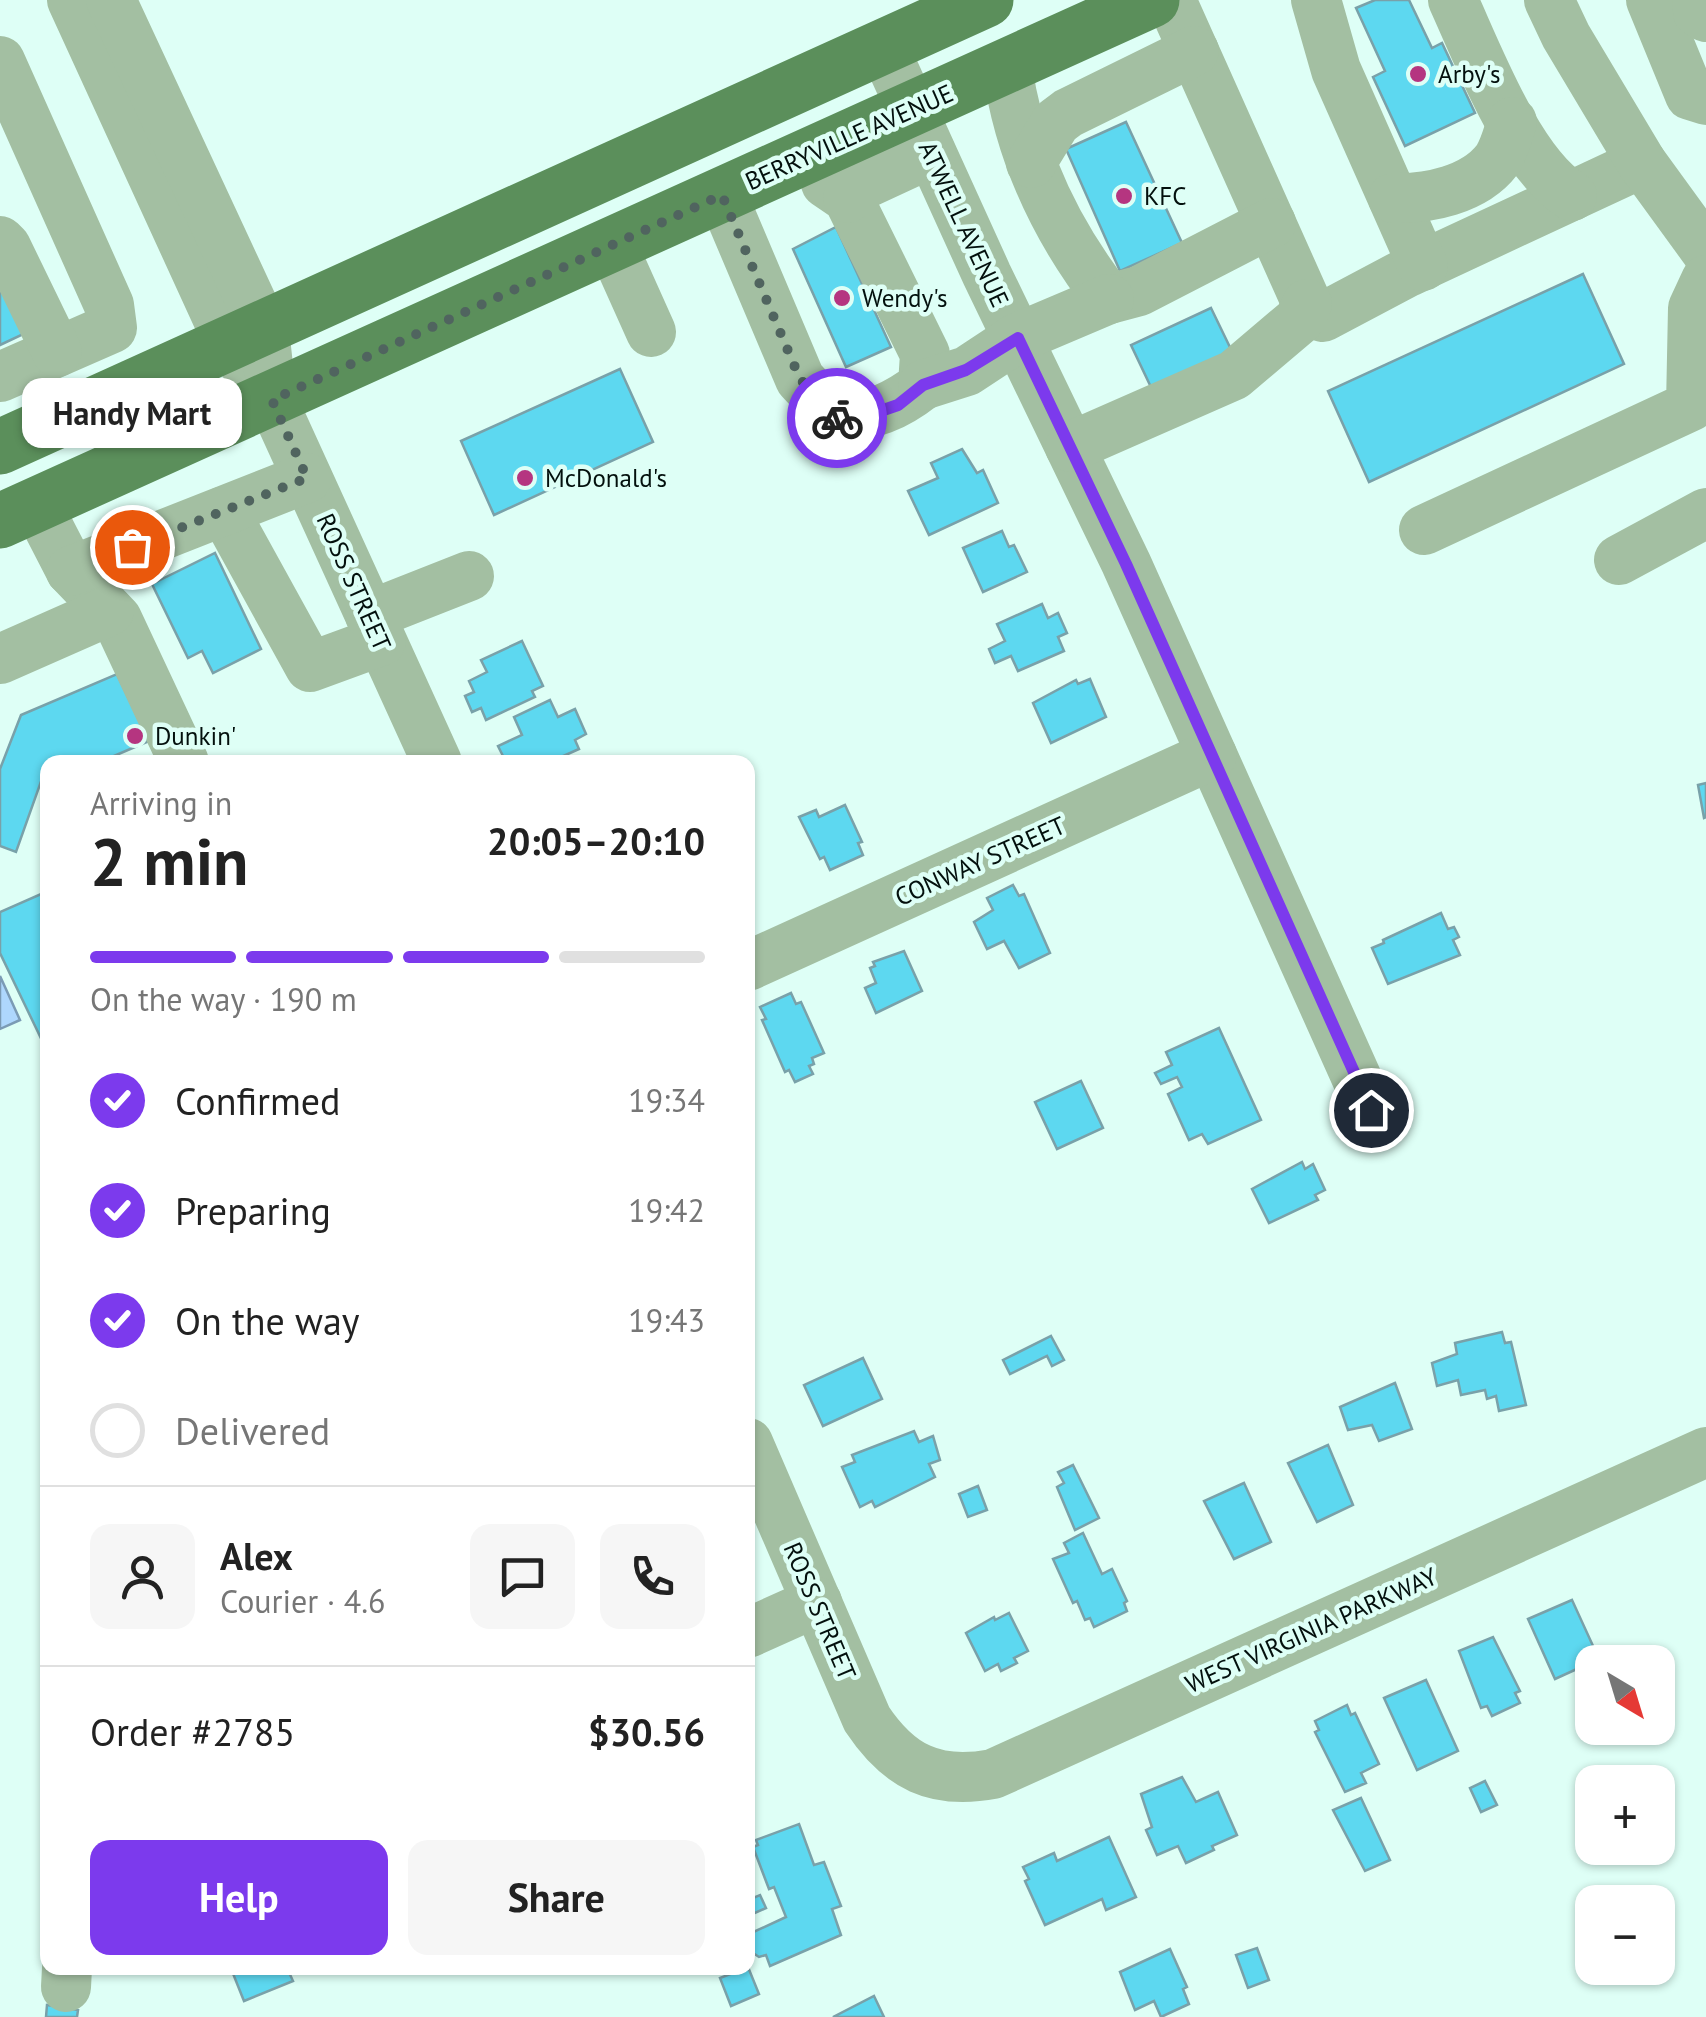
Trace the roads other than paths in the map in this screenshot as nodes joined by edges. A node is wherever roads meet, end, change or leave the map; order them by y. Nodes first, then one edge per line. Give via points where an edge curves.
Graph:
1 (72, 0) edge
2 (111, 0) edge
3 (986, 0) edge
4 (1152, 0) edge
5 (1171, 0) edge
6 (1454, 0) edge
7 (1549, 0) edge
8 (1651, 0) edge
9 (1697, 0) edge
10 (1325, 5) edge
11 (1706, 16) edge
12 (883, 46) junction
13 (1194, 51) junction
14 (0, 61) edge
15 (1007, 66) junction
16 (1706, 100) edge
17 (1512, 122) junction
18 (921, 131) junction
19 (816, 152) junction
20 (1030, 163) junction
21 (1642, 163) junction
22 (722, 195) junction
23 (1572, 196) junction
24 (848, 198) junction
25 (1393, 198) junction
26 (1272, 223) junction
27 (0, 241) edge
28 (612, 244) junction
29 (1706, 252) edge
30 (1423, 266) junction
31 (1706, 280) edge
32 (1109, 299) junction
33 (1307, 304) junction
34 (651, 332) dead end
35 (247, 337) junction
36 (1018, 338) junction
37 (32, 363) edge
38 (923, 385) junction
39 (272, 400) junction
40 (62, 420) junction
41 (1070, 447) junction
42 (0, 448) edge
43 (307, 478) junction
44 (224, 510) junction
45 (18, 513) edge
46 (1706, 514) edge
47 (1424, 530) dead end
48 (1619, 560) dead end
49 (71, 571) junction
50 (469, 576) dead end
51 (110, 611) junction
52 (375, 628) junction
53 (0, 659) edge
54 (181, 755) edge
55 (422, 755) edge
56 (1212, 756) junction
57 (755, 963) edge
58 (1371, 1110) dead end
59 (1706, 1452) edge
60 (755, 1459) edge
61 (817, 1602) junction
62 (755, 1630) edge
63 (912, 1766) joint

1 - 35 street
2 - 35 street
3 - 12 main road
4 - 15 main road, BERRYVILLE AVENUE
5 - 13 street
6 - 17 street
7 - 21 street
8 - 16 street via 1690,95
9 - 11 street via 1698,12
10 - 25 street via 1336,70
12 - 18 street, ATWELL AVENUE
12 - 35 main road
13 - 20 street via 1068,112
13 - 26 street
14 - 37 street via 108,305 112,328
15 - 18 main road, BERRYVILLE AVENUE
15 - 20 street
17 - 23 street via 1542,172
17 - 25 street via 1499,158 1487,169 1424,199
18 - 19 main road, BERRYVILLE AVENUE
18 - 24 street
18 - 36 street, ATWELL AVENUE
19 - 22 main road, BERRYVILLE AVENUE
19 - 24 street via 826,183
20 - 32 street via 1064,237
21 - 23 street
21 - 29 street
22 - 28 main road, BERRYVILLE AVENUE
22 - 38 street via 800,379 836,418 898,405
23 - 30 street
24 - 38 street via 925,354
25 - 30 street
26 - 32 street via 1140,291
26 - 33 street
27 - 37 street
28 - 34 street
28 - 39 main road, BERRYVILLE AVENUE
30 - 33 street via 1323,317
31 - 47 street via 1693,308 1690,406
32 - 36 street
33 - 41 street via 1299,320 1234,375
35 - 39 street, ROSS STREET
35 - 40 main road
36 - 38 street via 966,370
36 - 41 street, ATWELL AVENUE
37 - 40 street
39 - 43 street, ROSS STREET
39 - 45 main road, BERRYVILLE AVENUE
40 - 42 main road
41 - 56 street, ATWELL AVENUE
43 - 44 street
43 - 52 street, ROSS STREET
44 - 49 street
44 - 52 street via 310,667
45 - 49 street
46 - 48 street
49 - 51 street
50 - 52 street
51 - 53 street
51 - 54 street
52 - 55 street, ROSS STREET
56 - 57 street, CONWAY STREET
56 - 58 street, ATWELL AVENUE
59 - 63 street, WEST VIRGINIA PARKWAY via 993,1774 946,1777
60 - 61 street, ROSS STREET
61 - 62 street
61 - 63 street, ROSS STREET via 867,1719 884,1744

